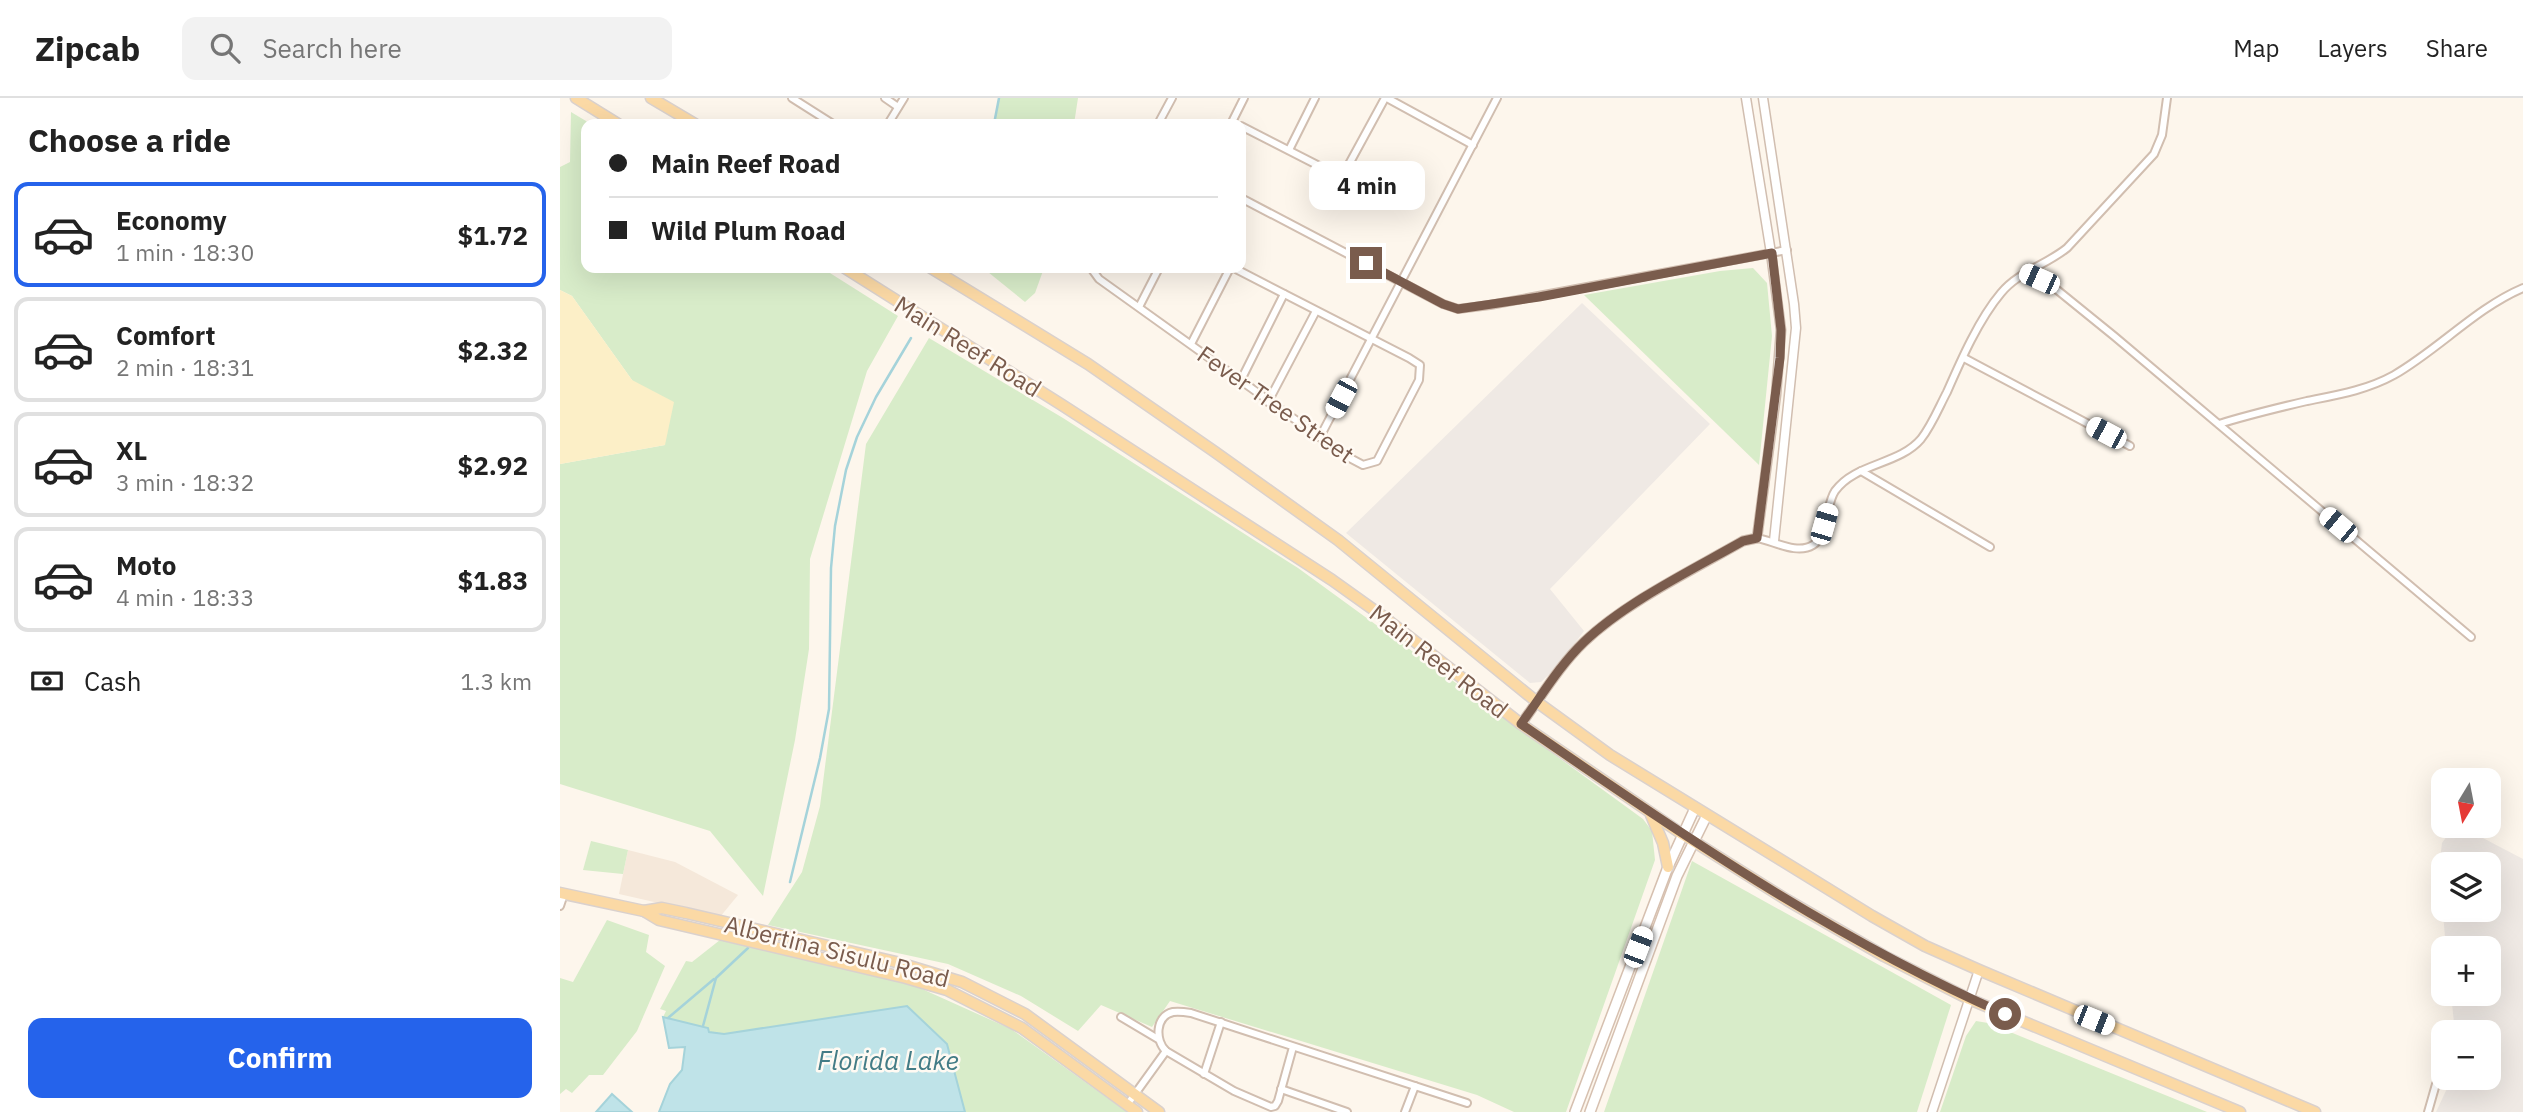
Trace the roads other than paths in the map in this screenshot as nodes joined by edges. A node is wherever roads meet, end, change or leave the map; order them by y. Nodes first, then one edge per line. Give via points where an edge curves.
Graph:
1 (576, 98) edge
2 (651, 98) edge
3 (792, 98) edge
4 (885, 98) edge
5 (904, 98) edge
6 (1172, 98) edge
7 (1244, 98) edge
8 (1315, 98) edge
9 (1386, 98) edge
10 (1497, 98) edge
11 (1746, 98) edge
12 (1763, 98) edge
13 (2167, 98) edge
14 (898, 107) junction
15 (610, 119) edge
16 (687, 119) edge
17 (825, 119) edge
18 (891, 119) edge
19 (1161, 119) edge
20 (1237, 119) edge
21 (1246, 129) edge
22 (1473, 145) junction
23 (1289, 150) junction
24 (1246, 201) edge
25 (1787, 250) junction
26 (1772, 253) junction
27 (853, 273) edge
28 (939, 273) edge
29 (1095, 273) edge
30 (1156, 273) edge
31 (1229, 273) edge
32 (1242, 273) edge
33 (2026, 273) junction
34 (1401, 281) junction
35 (2523, 288) edge
36 (1284, 294) junction
37 (1139, 307) junction
38 (1316, 311) junction
39 (1372, 338) junction
40 (1191, 344) junction
41 (1964, 358) junction
42 (1241, 380) junction
43 (1268, 402) junction
44 (2219, 424) junction
45 (1320, 438) junction
46 (2130, 446) dead end
47 (1861, 471) junction
48 (1757, 538) junction
49 (1774, 541) junction
50 (1990, 547) dead end
51 (2471, 637) dead end
52 (1537, 702) junction
53 (1521, 724) junction
54 (1695, 808) junction
55 (1650, 813) junction
56 (1707, 815) junction
57 (1682, 834) junction
58 (1694, 842) junction
59 (1668, 867) junction
60 (562, 893) edge
61 (560, 906) edge
62 (644, 911) junction
63 (1979, 970) junction
64 (1969, 999) junction
65 (1121, 1017) dead end
66 (1221, 1022) junction
67 (1158, 1039) junction
68 (1293, 1047) junction
69 (1166, 1051) junction
70 (1204, 1074) junction
71 (1415, 1086) junction
72 (1281, 1089) junction
73 (2434, 1090) edge
74 (1136, 1095) junction
75 (1467, 1102) dead end
76 (1127, 1105) junction
77 (1137, 1112) edge
78 (1159, 1112) edge
79 (1347, 1112) edge
80 (1405, 1112) edge
81 (1575, 1112) edge
82 (1590, 1112) edge
83 (1932, 1112) edge
84 (2239, 1112) edge
85 (2315, 1112) edge
86 (2428, 1112) edge

1 - 15 main road
2 - 16 main road
3 - 17 street
4 - 14 street
5 - 14 street
6 - 19 street
7 - 20 street
8 - 23 street
9 - 22 street
9 - 23 street via 1342,171 1329,171
10 - 22 street
11 - 26 street
12 - 25 street
13 - 33 street via 2159,146 2148,162 2067,248
14 - 18 street
21 - 23 street
22 - 34 street
24 - 34 street
25 - 26 street
25 - 49 street via 1796,328
26 - 34 street via 1464,309 1450,307
26 - 48 street via 1780,358
27 - 53 main road, Main Reef Road via 1332,580
28 - 52 main road, Main Reef Road via 1088,364 1215,452 1338,541
29 - 37 street, Fever Tree Street
30 - 37 street
31 - 40 street
32 - 36 street
33 - 41 street via 1994,301
33 - 44 street via 2056,289
34 - 39 street
35 - 44 street via 2375,384
36 - 38 street
36 - 42 street
37 - 40 street, Fever Tree Street
38 - 39 street
38 - 43 street
39 - 45 street
39 - 45 street, Fever Tree Street via 1417,362 1421,375 1377,461 1359,464
40 - 42 street, Fever Tree Street
41 - 46 street
41 - 47 street via 1921,439
42 - 43 street, Fever Tree Street
43 - 45 street, Fever Tree Street
44 - 51 street
47 - 49 street via 1834,492 1819,540 1812,546 1801,549
47 - 50 street
48 - 49 street
48 - 52 street via 1743,541 1599,629 1574,653
52 - 53 street
52 - 54 main road, Main Reef Road
53 - 55 main road, Main Reef Road
54 - 56 main road, Main Reef Road
54 - 57 main road
55 - 57 main road, Main Reef Road
55 - 59 main road
56 - 58 main road
56 - 63 main road, Main Reef Road via 1872,916
57 - 58 main road, Main Reef Road
57 - 59 main road
58 - 64 main road, Main Reef Road via 1861,943
58 - 82 main road via 1677,876
59 - 81 main road
60 - 61 street
60 - 62 main road, Albertina Sisulu Road
62 - 74 main road, Albertina Sisulu Road via 662,908 699,916 962,982 1025,1014
62 - 76 main road, Albertina Sisulu Road via 659,919 947,990 1021,1028
63 - 64 street
63 - 85 main road, Main Reef Road
64 - 83 street
64 - 84 main road, Main Reef Road
65 - 67 street
66 - 67 street via 1173,1012 1162,1020
66 - 68 street
66 - 70 street
67 - 69 street
68 - 71 street
68 - 72 street
69 - 70 street
69 - 74 street
70 - 72 street via 1268,1107 1277,1104
71 - 75 street
71 - 80 street
72 - 79 street
73 - 86 street
74 - 76 street
74 - 78 main road, Albertina Sisulu Road
76 - 77 main road, Albertina Sisulu Road

